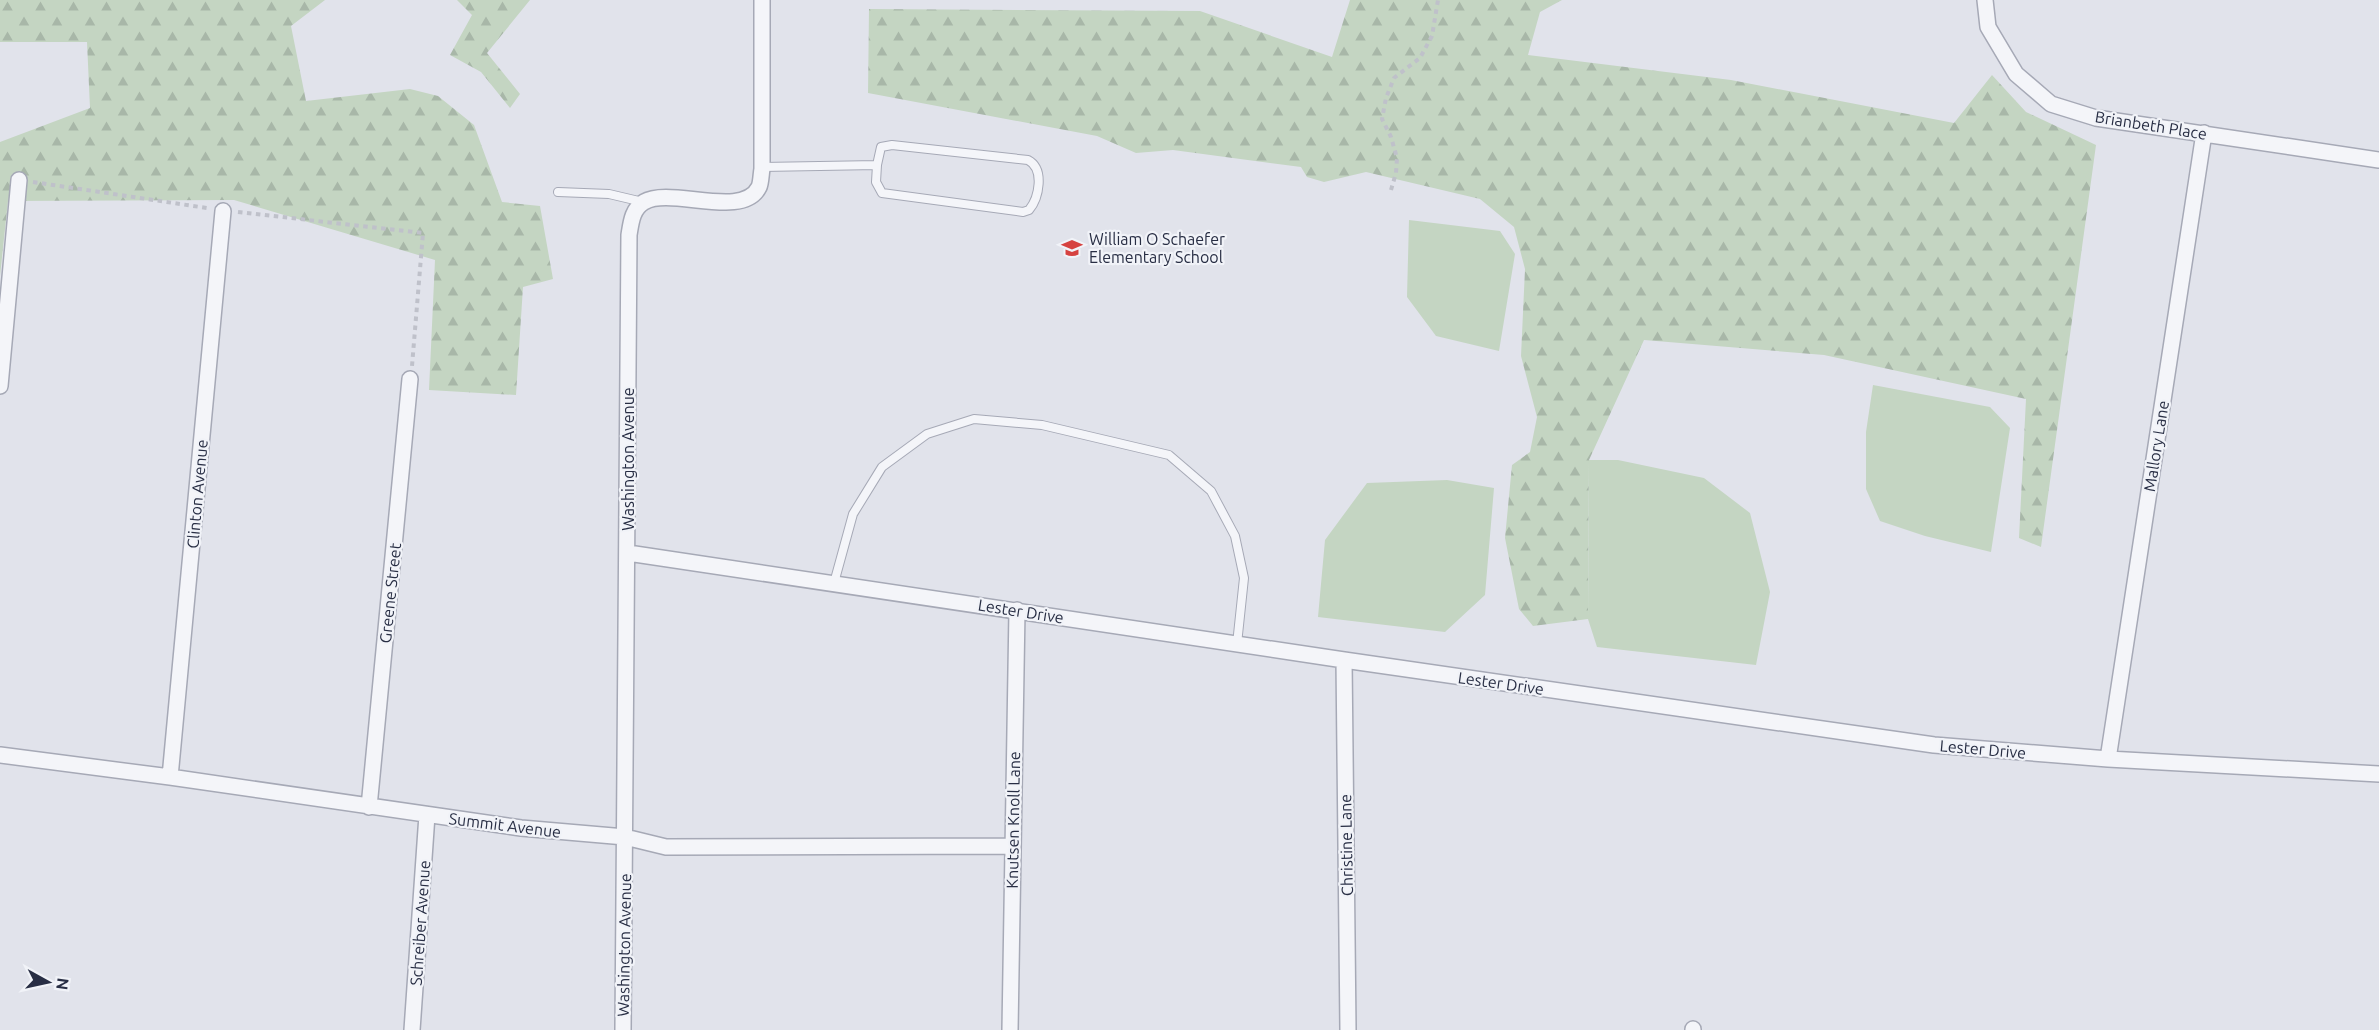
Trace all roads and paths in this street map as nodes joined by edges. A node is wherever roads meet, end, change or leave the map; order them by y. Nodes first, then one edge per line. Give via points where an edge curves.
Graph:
1 (762, 0) edge
2 (1438, 0) edge
3 (1986, 0) edge
4 (2204, 134) junction
5 (2379, 160) edge
6 (877, 165) junction
7 (762, 167) junction
8 (19, 180) joint
9 (1391, 190) dead end
10 (558, 192) dead end
11 (644, 202) junction
12 (223, 211) junction
13 (410, 379) joint
14 (0, 386) edge
15 (628, 553) junction
16 (834, 583) junction
17 (1017, 610) junction
18 (1237, 644) junction
19 (1344, 660) junction
20 (0, 755) edge
21 (2108, 759) junction
22 (2379, 774) edge
23 (170, 777) junction
24 (369, 807) junction
25 (427, 815) junction
26 (625, 837) junction
27 (1013, 846) junction
28 (412, 1030) edge
29 (623, 1030) edge
30 (1010, 1030) edge
31 (1348, 1030) edge

1 - 7 street
2 - 9 path via 1432,36 1420,57 1394,78 1386,98 1382,119 1397,158
3 - 4 street, Brianbeth Place via 1988,27 2016,74 2051,104 2096,118
4 - 5 street, Brianbeth Place
4 - 21 street, Mallory Lane
6 - 6 lane via 882,147 892,145 1028,160 1035,163 1039,172 1035,202 1023,212 882,193 876,182
6 - 7 lane
7 - 11 street via 759,187 749,198 732,202
8 - 12 path
8 - 14 street
10 - 11 lane via 609,194
11 - 15 street, Washington Avenue via 632,215 629,235
12 - 13 path via 423,233
12 - 23 street, Clinton Avenue
13 - 24 street, Greene Street
15 - 16 street, Lester Drive
15 - 26 street, Washington Avenue
16 - 17 street, Lester Drive
16 - 18 lane via 853,514 882,467 927,434 974,419 1042,425 1169,455 1211,491 1235,536 1244,578
17 - 18 street, Lester Drive
17 - 27 street, Knutsen Knoll Lane
18 - 19 street, Lester Drive
19 - 21 street, Lester Drive via 1934,745
19 - 31 street, Christine Lane
20 - 23 street, Summit Avenue
21 - 22 street, Lester Drive
23 - 24 street, Summit Avenue
24 - 25 street, Summit Avenue
25 - 26 street, Summit Avenue
25 - 28 street, Schreiber Avenue
26 - 27 street, Summit Avenue via 666,847
26 - 29 street, Washington Avenue
27 - 30 street, Knutsen Knoll Lane

